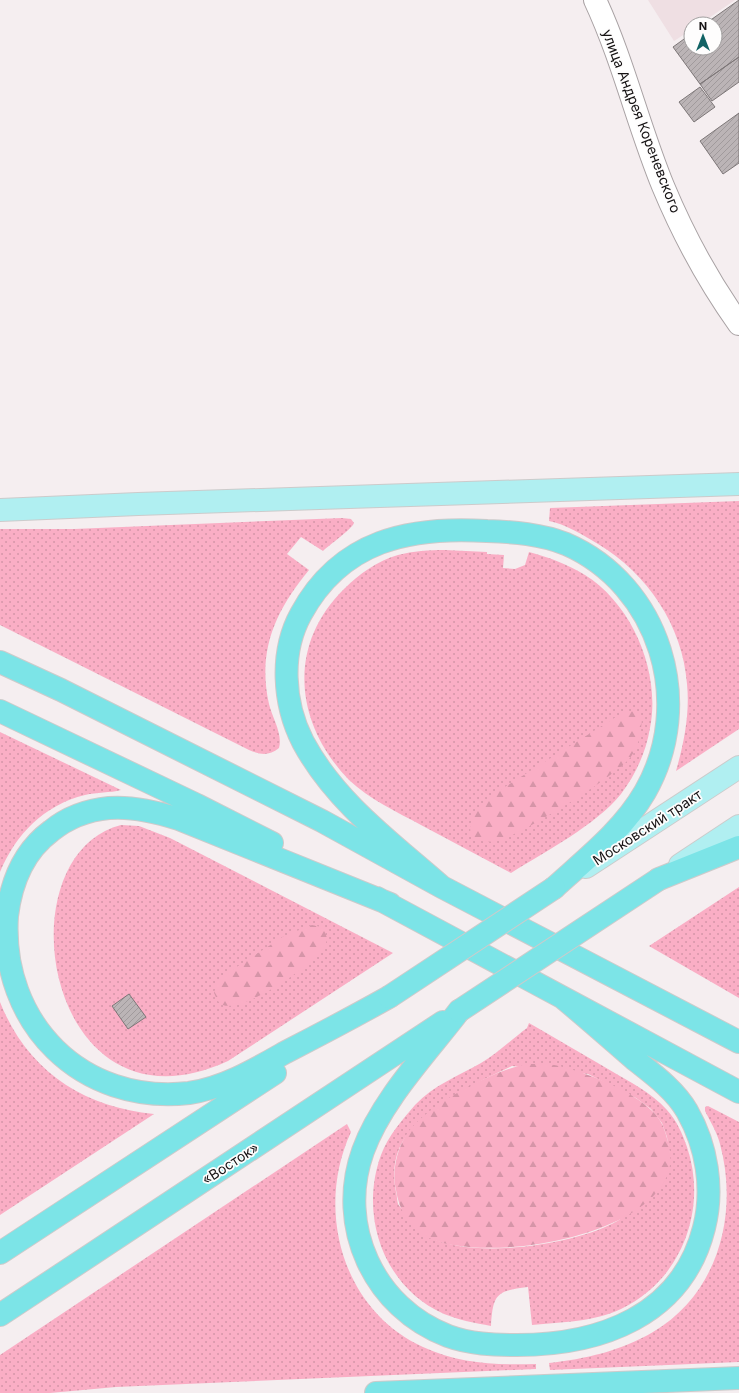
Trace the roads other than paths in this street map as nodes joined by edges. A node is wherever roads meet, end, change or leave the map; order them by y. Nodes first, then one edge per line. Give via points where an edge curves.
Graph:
1 (595, 0) edge
2 (739, 324) edge
3 (739, 484) edge
4 (0, 510) edge
5 (0, 662) edge
6 (0, 711) edge
7 (739, 767) edge
8 (739, 826) edge
9 (739, 847) edge
10 (659, 879) junction
11 (442, 887) junction
12 (554, 888) junction
13 (390, 904) junction
14 (389, 997) junction
15 (562, 997) junction
16 (459, 1011) junction
17 (690, 1016) junction
18 (739, 1033) edge
19 (739, 1042) edge
20 (739, 1092) edge
21 (0, 1253) edge
22 (0, 1314) edge
23 (739, 1378) edge
24 (376, 1393) edge

1 - 2 street, улица Андрея Кореневского via 620,62 663,185 701,262
3 - 4 main road
5 - 11 highway via 322,821
6 - 13 highway via 197,805
7 - 12 main road, Московский тракт
8 - 10 main road
9 - 10 highway, «Восток»
10 - 16 highway, «Восток», bridge
11 - 12 highway via 344,800 312,757 296,727 288,693 287,659 289,641 296,622 316,589 344,562 375,543 390,538 430,531 480,530 537,536 567,545 606,570 641,607 653,630 667,671 668,720 652,779 630,816
11 - 17 highway
12 - 14 highway, bridge
13 - 14 highway via 179,820 132,808 109,808 87,812 73,818 48,833 26,857 15,879 7,923 7,953 15,988 30,1018 52,1048 85,1074 122,1089 145,1093 191,1092 211,1088 244,1075
13 - 15 highway
14 - 21 highway
15 - 16 highway via 658,1079 686,1109 704,1151 709,1196 707,1217 691,1264 658,1304 636,1319 596,1336 534,1345 468,1342 426,1326 406,1312 389,1295 365,1258 358,1236 354,1193 356,1174 368,1139 398,1090
15 - 20 highway
16 - 22 highway, «Восток»
17 - 18 highway
17 - 19 highway
23 - 24 highway

